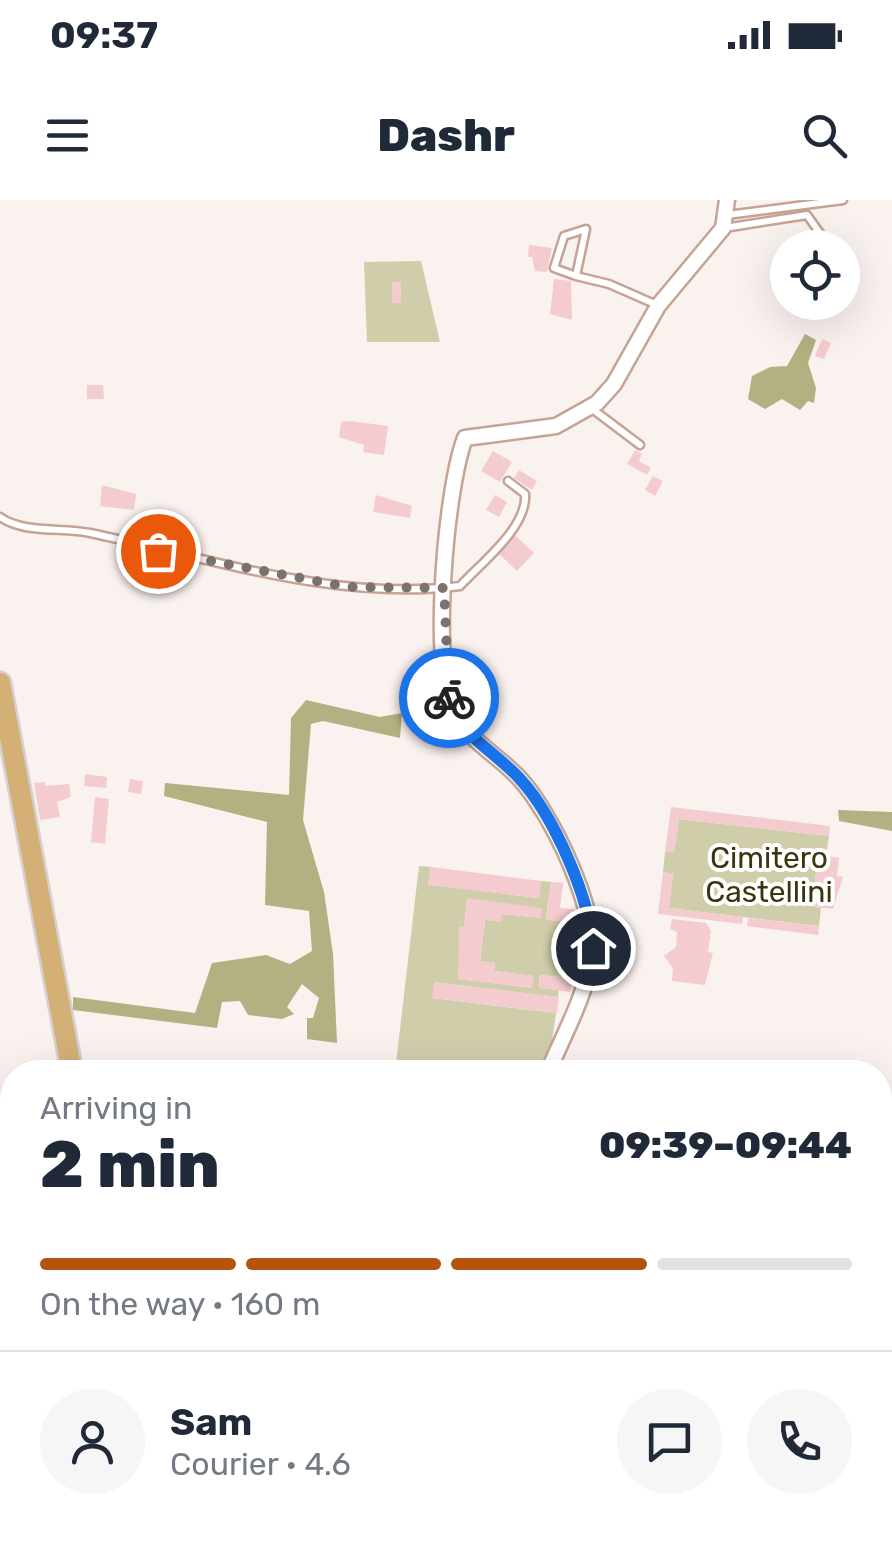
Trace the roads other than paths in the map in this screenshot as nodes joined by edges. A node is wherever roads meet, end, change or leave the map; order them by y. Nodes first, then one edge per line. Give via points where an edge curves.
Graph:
1 (844, 200) edge
2 (726, 214) edge
3 (818, 230) edge
4 (576, 276) junction
5 (658, 306) junction
6 (590, 407) junction
7 (640, 445) dead end
8 (508, 482) dead end
9 (0, 517) edge
10 (444, 588) junction
11 (0, 683) edge
12 (416, 728) dead end
13 (466, 729) junction
14 (70, 1060) edge
15 (553, 1060) edge

1 - 2 lane
2 - 3 lane via 807,215
2 - 5 street
4 - 4 lane via 576,266 586,229 564,236 554,268
4 - 5 lane
5 - 6 street via 614,384
6 - 7 lane
6 - 10 street via 556,426 465,438 455,473
8 - 10 lane via 525,494 514,525 460,586
9 - 10 lane via 14,525 87,532 348,587
10 - 13 street via 445,676 451,708
11 - 14 main road
12 - 13 lane
13 - 15 street via 539,803 587,911 591,964

